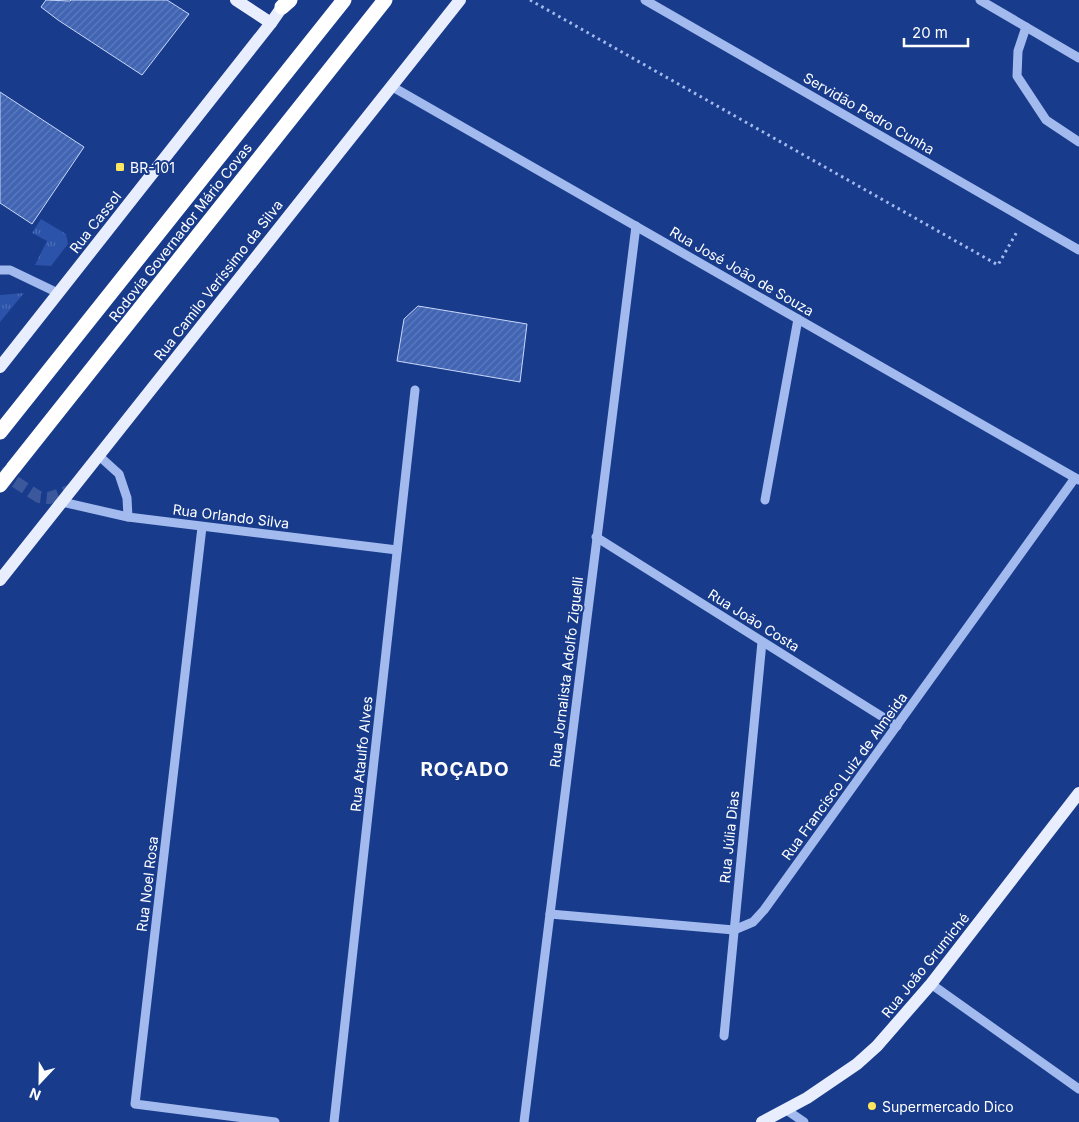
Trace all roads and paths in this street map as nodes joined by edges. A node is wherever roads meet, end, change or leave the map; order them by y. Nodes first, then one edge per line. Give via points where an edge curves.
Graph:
1 (236, 0) edge
2 (344, 0) edge
3 (385, 0) edge
4 (460, 0) edge
5 (530, 0) edge
6 (645, 0) edge
7 (980, 0) edge
8 (287, 2) edge
9 (271, 23) junction
10 (1026, 27) junction
11 (1079, 58) edge
12 (391, 86) junction
13 (1079, 142) edge
14 (1025, 219) junction
15 (636, 226) junction
16 (1079, 250) edge
17 (0, 270) edge
18 (58, 293) junction
19 (798, 319) junction
20 (0, 367) edge
21 (415, 390) dead end
22 (0, 432) edge
23 (98, 455) junction
24 (1077, 479) edge
25 (0, 485) edge
26 (766, 500) dead end
27 (62, 502) junction
28 (128, 517) junction
29 (202, 527) junction
30 (596, 537) junction
31 (397, 550) junction
32 (0, 580) edge
33 (762, 642) junction
34 (896, 726) junction
35 (1079, 793) edge
36 (550, 914) junction
37 (734, 930) junction
38 (931, 984) junction
39 (724, 1036) dead end
40 (1079, 1090) edge
41 (785, 1109) junction
42 (275, 1122) edge
43 (334, 1122) edge
44 (524, 1122) edge
45 (762, 1122) edge
46 (804, 1122) edge

1 - 9 main road
2 - 22 highway, Rodovia Governador Mário Covas
3 - 25 highway, Rodovia Governador Mário Covas, bridge
4 - 12 main road, Rua Camilo Veríssimo da Silva
5 - 14 path via 998,265
6 - 14 street, Servidão Pedro Cunha
7 - 10 street
8 - 9 main road, Rua Cassol
9 - 18 main road, Rua Cassol
10 - 11 street
10 - 13 street via 1018,51 1017,76 1046,120
12 - 15 street, Rua José João de Souza
12 - 23 main road, Rua Camilo Veríssimo da Silva
14 - 16 street, Servidão Pedro Cunha
15 - 19 street, Rua José João de Souza
15 - 30 street, Rua Jornalista Adolfo Ziguelli
17 - 18 street via 10,270
18 - 20 main road, Rua Cassol
19 - 24 street, Rua José João de Souza
19 - 26 street
21 - 31 street, Rua Ataulfo Alves
23 - 27 main road, Rua Camilo Veríssimo da Silva
23 - 28 street via 119,474
24 - 34 street, Rua Francisco Luiz de Almeida
27 - 28 street, Rua Orlando Silva
27 - 32 main road, Rua Camilo Veríssimo da Silva
28 - 29 street, Rua Orlando Silva
29 - 31 street, Rua Orlando Silva
29 - 42 street, Rua Noel Rosa via 135,1104
30 - 33 street, Rua João Costa
30 - 36 street, Rua Jornalista Adolfo Ziguelli
31 - 43 street, Rua Ataulfo Alves
33 - 34 street, Rua João Costa
33 - 37 street, Rua Júlia Dias
34 - 37 street, Rua Francisco Luiz de Almeida via 764,910 753,922
35 - 38 main road, Rua João Grumiché
36 - 37 street
36 - 44 street, Rua Jornalista Adolfo Ziguelli
37 - 39 street, Rua Júlia Dias
38 - 40 street
38 - 41 main road, Rua João Grumiché via 857,1064
41 - 45 main road, Rua João Grumiché
41 - 46 street

